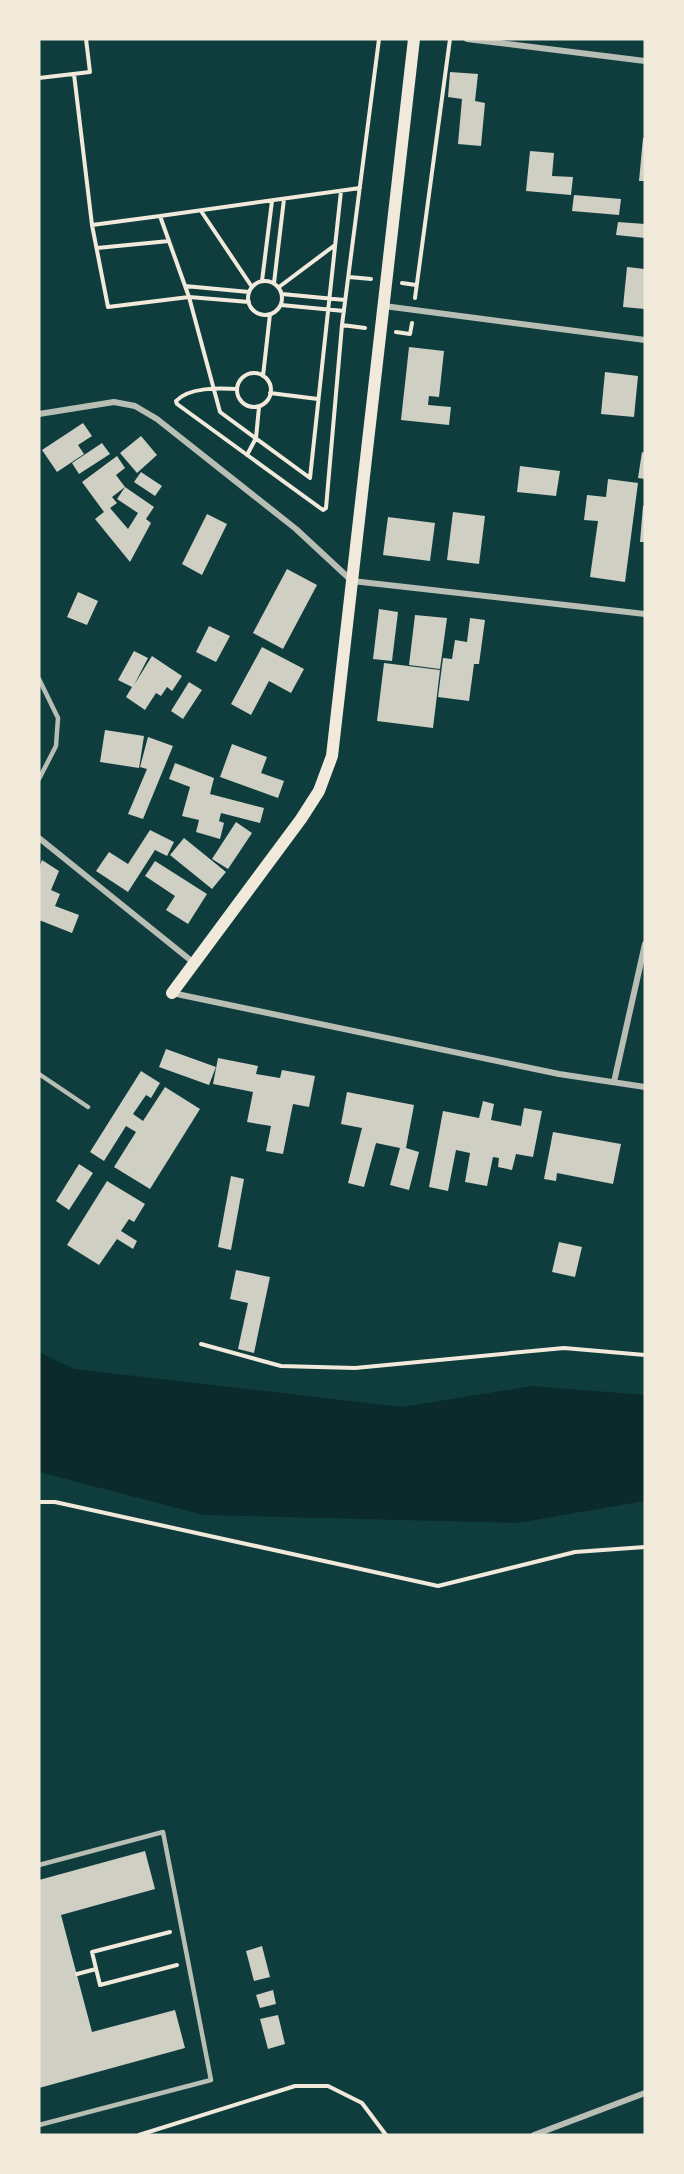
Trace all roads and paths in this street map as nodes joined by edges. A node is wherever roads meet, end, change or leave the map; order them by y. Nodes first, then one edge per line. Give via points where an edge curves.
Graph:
1 (86, 39) edge
2 (379, 39) edge
3 (414, 39) edge
4 (450, 39) edge
5 (467, 39) edge
6 (645, 61) edge
7 (74, 74) junction
8 (39, 78) edge
9 (360, 188) junction
10 (341, 191) junction
11 (284, 199) junction
12 (272, 201) junction
13 (201, 210) junction
14 (160, 216) junction
15 (92, 225) junction
16 (169, 241) junction
17 (335, 244) junction
18 (97, 248) junction
19 (261, 281) junction
20 (274, 283) junction
21 (185, 286) junction
22 (252, 287) junction
23 (279, 287) junction
24 (249, 292) junction
25 (282, 294) junction
26 (189, 297) junction
27 (329, 298) junction
28 (345, 300) junction
29 (249, 302) junction
30 (281, 305) junction
31 (383, 306) junction
32 (328, 309) junction
33 (413, 310) junction
34 (344, 311) junction
35 (270, 314) junction
36 (342, 325) junction
37 (380, 330) junction
38 (645, 340) edge
39 (263, 376) junction
40 (214, 387) junction
41 (237, 389) junction
42 (270, 393) junction
43 (318, 399) junction
44 (260, 406) junction
45 (39, 414) edge
46 (256, 438) junction
47 (247, 455) junction
48 (352, 581) junction
49 (645, 614) edge
50 (39, 679) edge
51 (39, 779) edge
52 (39, 838) edge
53 (645, 944) edge
54 (194, 963) junction
55 (172, 993) joint
56 (39, 1074) edge
57 (614, 1082) junction
58 (645, 1087) edge
59 (88, 1107) dead end
60 (201, 1344) dead end
61 (645, 1355) edge
62 (39, 1502) edge
63 (645, 1548) edge
64 (39, 1865) edge
65 (182, 1929) junction
66 (188, 1962) junction
67 (96, 1969) junction
68 (77, 1974) dead end
69 (645, 2092) edge
70 (39, 2125) edge
71 (139, 2135) edge
72 (386, 2135) edge
73 (534, 2135) edge

1 - 7 path via 90,72
2 - 9 path
3 - 31 main road
4 - 33 path
5 - 6 street
7 - 8 path
7 - 15 path
9 - 10 path
9 - 28 path
10 - 11 path
10 - 17 path
11 - 12 path
11 - 20 path
12 - 13 path
12 - 19 path
13 - 14 path
13 - 22 path
14 - 15 path
14 - 16 path
15 - 18 path
16 - 18 path
16 - 21 path
17 - 23 path
17 - 27 path
18 - 26 path via 108,307
19 - 20 path
19 - 22 path
20 - 23 path
21 - 24 path
21 - 26 path
22 - 24 path
23 - 25 path
24 - 29 path
25 - 27 path
25 - 30 path
26 - 29 path
26 - 40 path
27 - 28 path
27 - 32 path
28 - 34 path
29 - 35 path via 258,314
30 - 32 path
30 - 35 path
31 - 33 street
31 - 37 main road
32 - 34 path
32 - 43 path
33 - 37 path via 410,334
33 - 38 street
34 - 36 path
35 - 39 path
36 - 37 path
36 - 47 path via 326,508 320,508
37 - 48 main road
39 - 41 path via 243,376
39 - 42 path via 268,380
40 - 41 path
40 - 46 path via 220,412
40 - 47 path via 180,396 177,404
41 - 44 path via 239,400 246,406
42 - 43 path
42 - 44 path
43 - 46 path via 310,478
44 - 46 path
45 - 48 street via 114,402 135,406 158,419 278,514
46 - 47 path
48 - 49 street
48 - 54 main road via 332,756 319,790
50 - 51 lane via 58,718 56,746
52 - 54 street
53 - 57 street
54 - 55 main road
55 - 57 street
56 - 59 lane
57 - 58 street
60 - 61 path via 281,1366 355,1368 564,1348
62 - 63 path via 55,1502 438,1587 575,1552
64 - 65 lane via 164,1832
65 - 66 lane
65 - 67 path via 92,1952
66 - 67 path via 100,1985
66 - 70 lane via 211,2080
67 - 68 path
69 - 73 street
71 - 72 path via 295,2086 328,2086 362,2103

